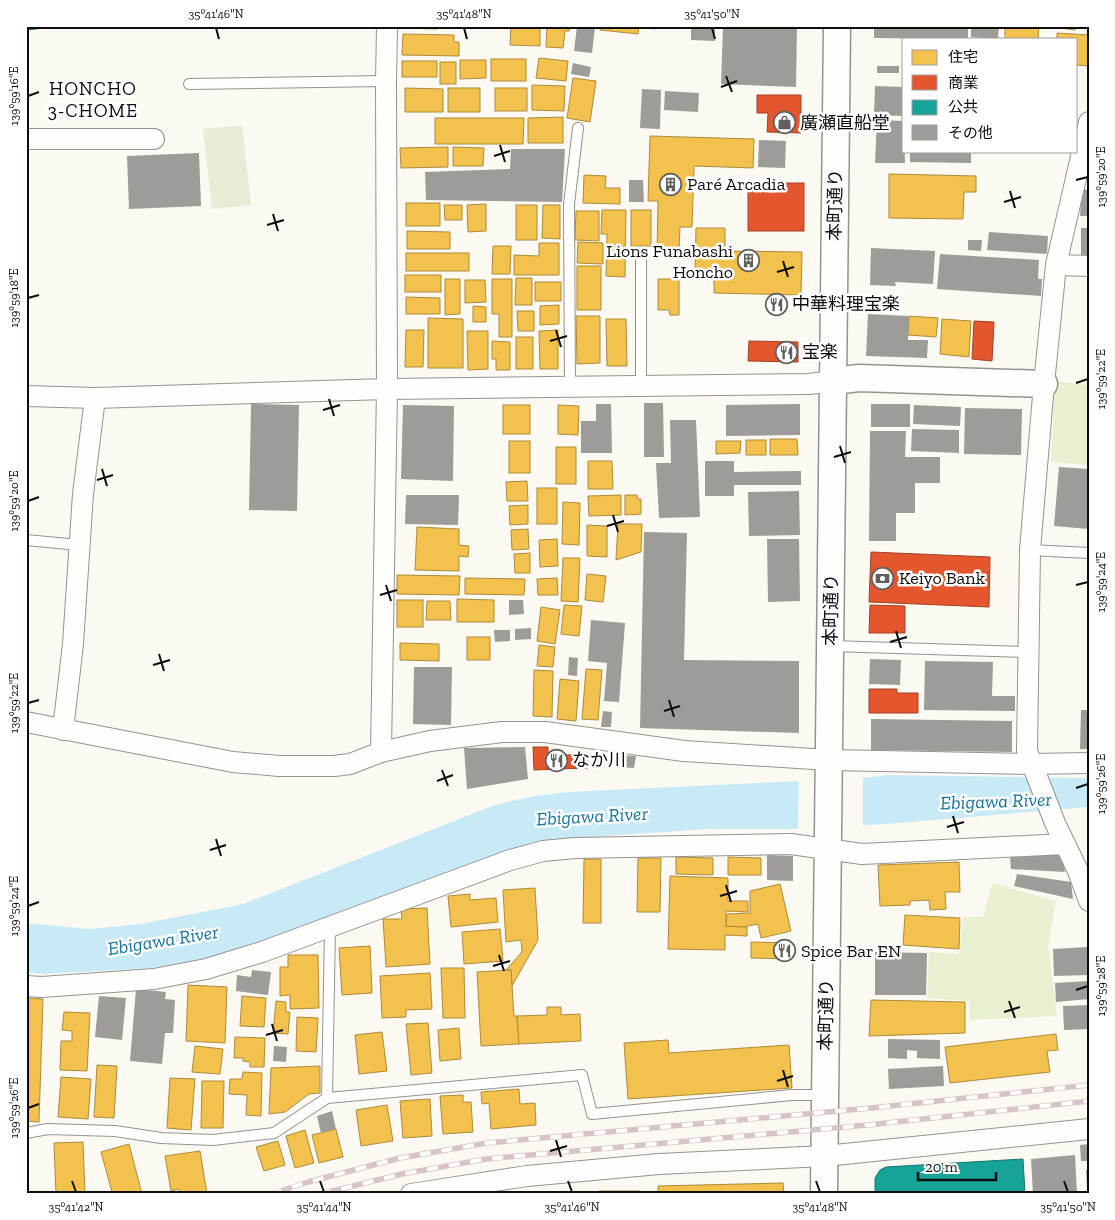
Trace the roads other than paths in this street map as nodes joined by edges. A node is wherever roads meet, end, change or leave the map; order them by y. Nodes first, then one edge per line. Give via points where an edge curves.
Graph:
1 (387, 26) edge
2 (837, 26) edge
3 (386, 81) junction
4 (189, 84) dead end
5 (1089, 122) edge
6 (578, 128) dead end
7 (26, 139) edge
8 (154, 139) dead end
9 (1081, 182) edge
10 (641, 254) dead end
11 (1056, 265) junction
12 (1089, 266) edge
13 (833, 381) junction
14 (1044, 384) junction
15 (641, 386) junction
16 (570, 387) junction
17 (387, 388) junction
18 (26, 396) edge
19 (95, 398) junction
20 (26, 540) edge
21 (79, 545) junction
22 (1030, 550) junction
23 (1089, 553) edge
24 (830, 646) junction
25 (1028, 652) junction
26 (26, 722) edge
27 (64, 730) junction
28 (381, 752) junction
29 (1089, 764) edge
30 (829, 766) junction
31 (1034, 770) junction
32 (828, 840) junction
33 (1065, 844) junction
34 (1083, 871) edge
35 (1089, 900) edge
36 (330, 927) junction
37 (26, 986) edge
38 (825, 1095) junction
39 (326, 1098) junction
40 (1089, 1129) edge
41 (26, 1133) edge
42 (824, 1156) junction
43 (411, 1194) edge
44 (824, 1194) edge

1 - 3 street
2 - 13 street, 本町通り
3 - 4 lane
3 - 17 street
5 - 9 street
6 - 16 lane via 569,204
7 - 8 street
9 - 11 street
10 - 15 lane
11 - 12 street
11 - 14 street
13 - 14 street via 858,378
13 - 15 street
13 - 24 street, 本町通り
14 - 22 street
15 - 16 street
16 - 17 street
17 - 19 street
17 - 28 street
18 - 19 street
19 - 21 street
20 - 21 lane
21 - 27 street
22 - 23 lane
22 - 25 street
24 - 25 lane
24 - 30 street, 本町通り
25 - 31 street via 1027,750
26 - 27 street
27 - 28 street via 233,762 279,766 350,764
28 - 30 street via 430,741 502,732 545,732
29 - 31 street
30 - 31 street
30 - 32 street, 本町通り
31 - 33 street
32 - 33 street via 862,854
32 - 36 street via 791,844 543,851 510,860
32 - 38 street, 本町通り
33 - 34 street
34 - 35 street
36 - 37 street via 206,969 154,979
36 - 39 lane
38 - 39 lane via 792,1095 592,1114 582,1075
38 - 42 street, 本町通り
39 - 41 lane via 274,1133 213,1140 161,1138 115,1131 48,1129
40 - 42 street
42 - 43 street via 659,1164 527,1176
42 - 44 street, 本町通り

